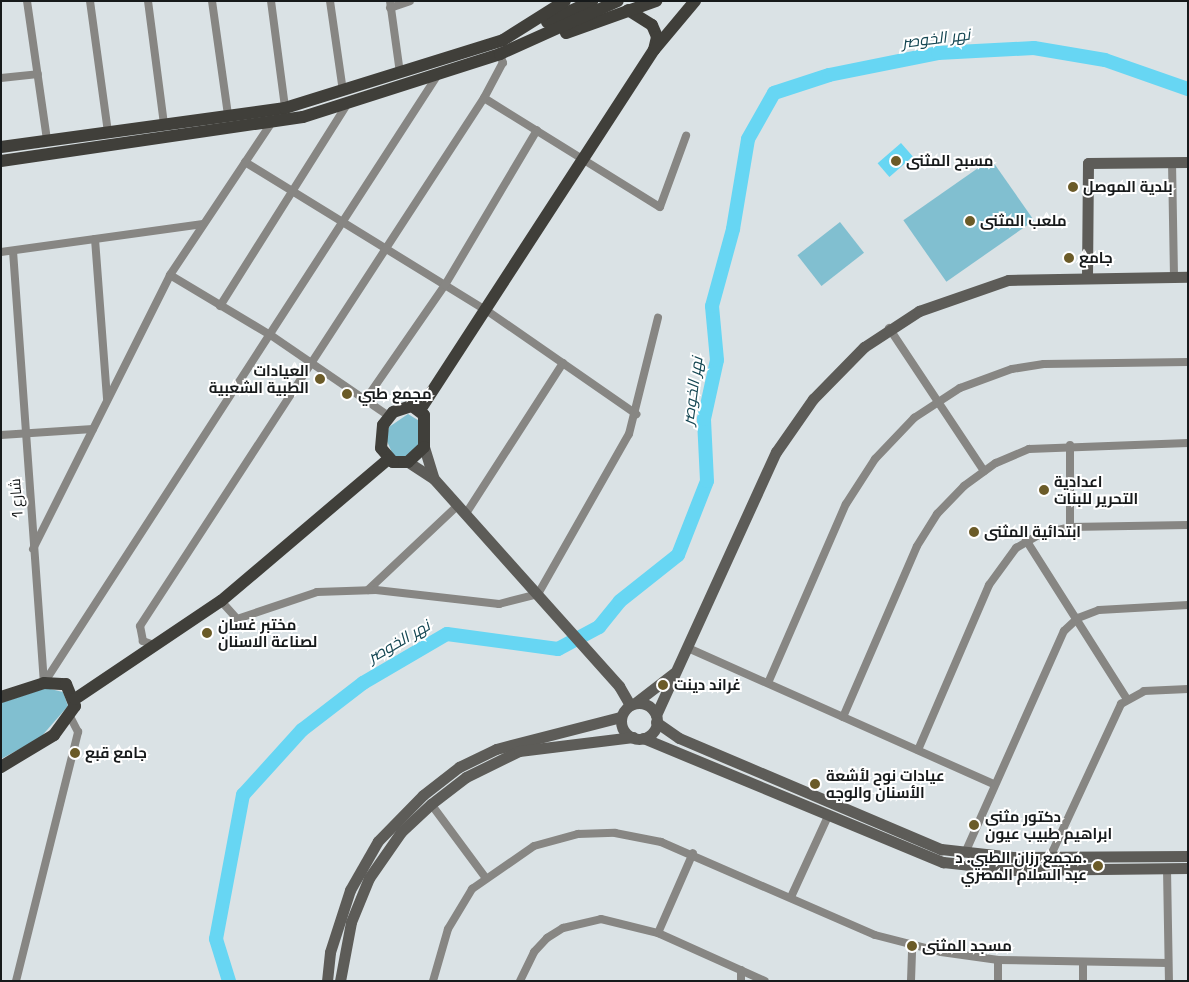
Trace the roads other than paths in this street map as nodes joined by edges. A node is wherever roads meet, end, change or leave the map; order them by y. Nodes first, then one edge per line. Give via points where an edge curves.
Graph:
1 (27, 1) edge
2 (90, 1) edge
3 (148, 1) edge
4 (212, 1) edge
5 (272, 1) edge
6 (330, 1) edge
7 (410, 1) edge
8 (592, 1) edge
9 (601, 1) edge
10 (611, 1) edge
11 (618, 1) edge
12 (656, 1) edge
13 (695, 1) edge
14 (390, 4) edge
15 (572, 10) edge
16 (632, 12) junction
17 (600, 22) junction
18 (503, 49) junction
19 (654, 50) junction
20 (38, 74) junction
21 (400, 74) junction
22 (437, 76) junction
23 (1, 78) edge
24 (343, 91) junction
25 (484, 98) junction
26 (347, 104) junction
27 (285, 108) junction
28 (228, 115) junction
29 (164, 124) junction
30 (270, 125) junction
31 (538, 130) junction
32 (108, 132) junction
33 (686, 136) dead end
34 (47, 140) junction
35 (1, 147) edge
36 (583, 159) junction
37 (1, 161) edge
38 (245, 162) junction
39 (1172, 162) junction
40 (1188, 162) edge
41 (292, 191) junction
42 (342, 222) junction
43 (203, 224) junction
44 (95, 239) junction
45 (384, 247) junction
46 (13, 251) junction
47 (1, 252) edge
48 (170, 276) junction
49 (1087, 277) junction
50 (1174, 277) junction
51 (1188, 277) edge
52 (445, 285) junction
53 (220, 306) junction
54 (486, 310) junction
55 (658, 318) dead end
56 (889, 328) junction
57 (272, 336) junction
58 (310, 361) junction
59 (1188, 362) edge
60 (563, 363) junction
61 (107, 399) junction
62 (366, 399) junction
63 (936, 402) junction
64 (420, 410) junction
65 (636, 414) junction
66 (389, 416) junction
67 (93, 428) junction
68 (26, 433) junction
69 (1, 435) edge
70 (1188, 443) edge
71 (1070, 445) junction
72 (424, 446) junction
73 (388, 460) junction
74 (408, 462) junction
75 (984, 471) junction
76 (434, 479) junction
77 (456, 506) junction
78 (465, 514) junction
79 (1188, 525) edge
80 (1070, 527) junction
81 (1026, 540) junction
82 (33, 548) junction
83 (368, 590) junction
84 (540, 596) junction
85 (221, 601) junction
86 (1188, 605) edge
87 (1078, 618) junction
88 (157, 645) junction
89 (688, 648) junction
90 (675, 672) junction
91 (44, 683) junction
92 (768, 683) junction
93 (1188, 689) edge
94 (1, 697) edge
95 (75, 698) junction
96 (1127, 699) junction
97 (632, 704) junction
98 (70, 716) junction
99 (843, 716) junction
100 (622, 717) junction
101 (656, 718) junction
102 (597, 723) junction
103 (638, 737) junction
104 (600, 740) junction
105 (918, 750) junction
106 (1, 767) edge
107 (994, 784) junction
108 (431, 804) junction
109 (828, 816) junction
110 (693, 853) junction
111 (965, 853) junction
112 (1188, 856) edge
113 (1050, 857) junction
114 (1188, 868) edge
115 (1167, 869) junction
116 (485, 877) junction
117 (791, 897) junction
118 (658, 933) junction
119 (912, 946) junction
120 (998, 960) junction
121 (1083, 962) junction
122 (1168, 963) junction
123 (741, 970) junction
124 (341, 980) edge
125 (16, 981) edge
126 (327, 981) edge
127 (433, 981) edge
128 (520, 981) edge
129 (740, 981) edge
130 (765, 981) edge
131 (911, 981) edge
132 (998, 981) edge
133 (1083, 981) edge
134 (1168, 981) edge

1 - 20 street
2 - 32 street
3 - 29 street
4 - 28 street
5 - 27 street
6 - 24 street
7 - 14 street
8 - 15 main road
9 - 17 main road
10 - 16 main road
11 - 15 main road
12 - 16 main road
13 - 19 main road
14 - 21 street
15 - 18 main road
15 - 18 main road
16 - 17 main road
16 - 19 main road via 652,25 657,37
17 - 18 main road
18 - 21 main road
18 - 22 main road
18 - 25 street via 503,63
19 - 36 main road
20 - 23 street
20 - 34 street
21 - 24 main road
22 - 26 main road
22 - 42 street
24 - 27 main road
25 - 31 street
25 - 45 street
26 - 30 main road
26 - 41 street
27 - 28 main road
28 - 29 main road
29 - 32 main road
30 - 37 main road
30 - 38 street
31 - 36 street
31 - 52 street
32 - 34 main road
33 - 36 street via 660,207
34 - 35 main road
36 - 54 main road
38 - 41 street
38 - 43 street
39 - 40 street
39 - 49 street via 1088,163
39 - 50 street
41 - 42 street
41 - 53 street
42 - 45 street
42 - 57 street
43 - 44 street
43 - 48 street
44 - 46 street
44 - 61 street
45 - 52 street
45 - 58 street
46 - 47 street
46 - 68 street, شارع 1
48 - 53 street
48 - 61 street
49 - 50 street
49 - 56 street via 1024,279 979,288
50 - 51 street
52 - 54 street
52 - 62 street
53 - 57 street
54 - 60 street
54 - 64 main road
55 - 65 street
56 - 63 street
56 - 89 street via 838,371 789,430
57 - 58 street
57 - 91 street
58 - 62 street
58 - 88 street via 140,626 143,641
59 - 63 street via 1027,366 986,377
60 - 65 street
60 - 78 street
61 - 67 street
62 - 66 street
63 - 75 street
63 - 92 street via 893,438 857,484
64 - 66 main road via 407,406
64 - 72 main road via 426,424
65 - 84 street via 618,454
66 - 73 main road via 380,444
67 - 68 street
67 - 82 street
68 - 69 street
68 - 82 street, شارع 1
70 - 71 street
71 - 75 street via 1030,449
71 - 80 street
72 - 74 main road
72 - 76 street
73 - 74 main road
73 - 85 main road
74 - 76 street
75 - 99 street via 949,499 926,529
76 - 77 street
77 - 78 street
77 - 83 street
78 - 84 street
79 - 80 street
80 - 81 street
81 - 87 street
81 - 105 street via 1005,560 989,585
82 - 91 street, شارع 1
83 - 84 street via 499,604
83 - 85 street via 317,592 237,619
84 - 97 street
85 - 88 main road
86 - 87 street via 1111,608
87 - 96 street
87 - 107 street via 1056,643
88 - 95 main road
89 - 90 street
89 - 92 street
90 - 97 street
90 - 101 street
91 - 94 main road
91 - 95 main road via 66,684
92 - 99 street
93 - 96 street via 1144,691
95 - 98 main road
96 - 113 street via 1112,717
97 - 100 street
97 - 101 street via 650,707
98 - 106 main road via 40,746
98 - 125 street via 78,732
99 - 105 street
100 - 102 street
100 - 103 street via 622,727
101 - 103 street
101 - 111 street via 679,738 909,837
102 - 104 street via 604,732
102 - 126 street via 515,741 477,757 407,809 368,856 350,890 330,952
103 - 104 street
103 - 109 street
104 - 108 street via 519,751 466,777
105 - 107 street
107 - 111 street
108 - 116 street
108 - 124 street via 401,832 369,878 351,922
109 - 115 street via 918,854 963,866
109 - 117 street
110 - 116 street via 636,836 578,834 534,846
110 - 117 street
110 - 118 street
111 - 113 street
112 - 113 street
114 - 115 street
115 - 122 street
116 - 127 street via 467,896 448,930
117 - 119 street via 875,935
118 - 123 street
118 - 128 street via 620,921 582,921 547,938 534,952
119 - 120 street
119 - 131 street
120 - 121 street
120 - 132 street
121 - 122 street
121 - 133 street
122 - 134 street
123 - 129 street
123 - 130 street

